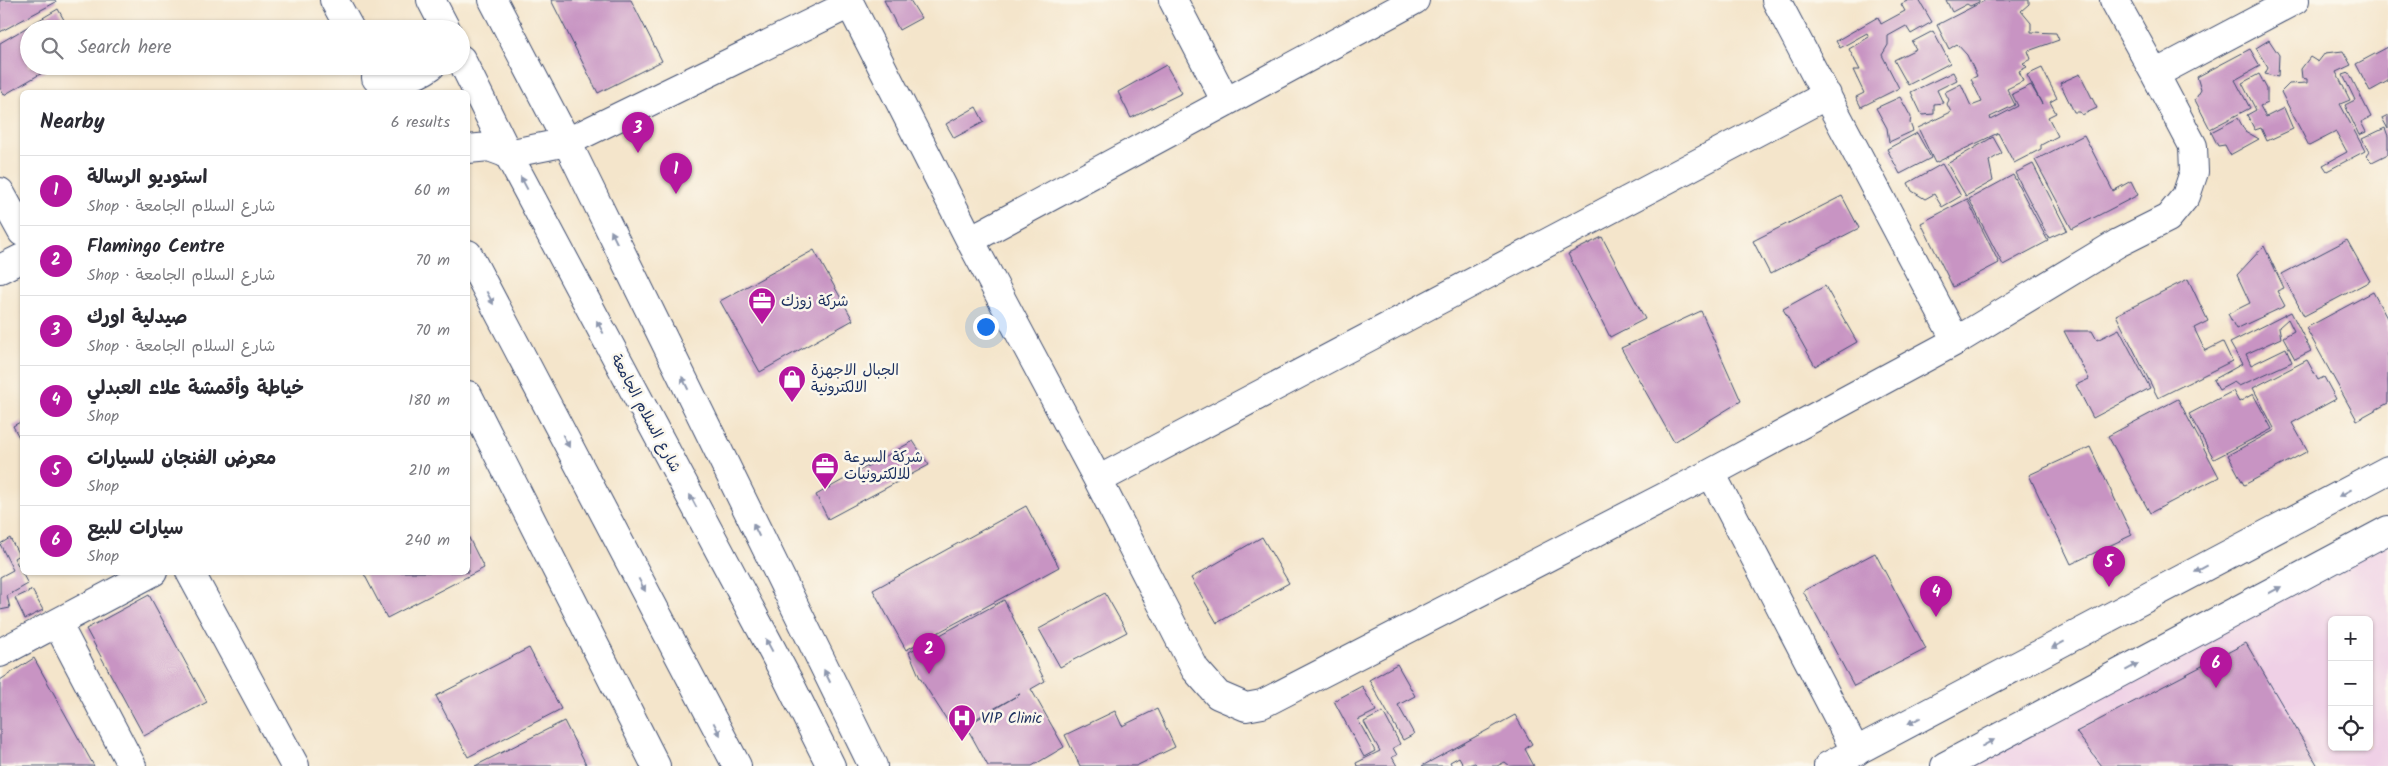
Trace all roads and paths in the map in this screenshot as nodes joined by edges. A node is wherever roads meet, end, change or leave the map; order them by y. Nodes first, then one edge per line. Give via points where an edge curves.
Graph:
1 (334, 0) edge
2 (431, 0) edge
3 (493, 0) edge
4 (1173, 0) edge
5 (1415, 0) edge
6 (1776, 0) edge
7 (2114, 0) edge
8 (2296, 0) edge
9 (849, 2) edge
10 (345, 20) edge
11 (441, 20) edge
12 (2155, 74) junction
13 (417, 75) edge
14 (469, 75) edge
15 (376, 79) edge
16 (1826, 95) junction
17 (1226, 102) junction
18 (567, 142) junction
19 (470, 149) edge
20 (508, 154) junction
21 (0, 192) edge
22 (20, 228) edge
23 (970, 240) junction
24 (470, 258) edge
25 (20, 259) edge
26 (0, 269) edge
27 (1956, 341) junction
28 (470, 399) edge
29 (2388, 470) edge
30 (1711, 473) junction
31 (1098, 480) junction
32 (2388, 530) edge
33 (147, 575) edge
34 (192, 575) edge
35 (57, 624) junction
36 (0, 654) edge
37 (787, 678) junction
38 (850, 724) junction
39 (1856, 752) junction
40 (132, 766) edge
41 (295, 766) edge
42 (656, 766) edge
43 (737, 766) edge
44 (831, 766) edge
45 (873, 766) edge
46 (1828, 766) edge
47 (1945, 766) edge

1 - 10 street
2 - 11 street
3 - 18 street
4 - 17 street
5 - 17 street
6 - 16 street
7 - 12 street
8 - 12 street
9 - 18 street
9 - 23 street
12 - 27 street via 2193,146 2194,172 2186,196 2168,218 2118,243
13 - 15 street via 395,81
14 - 20 street, شارع السلام الجامعة
16 - 27 street
16 - 31 street
17 - 23 street
18 - 20 street
38 -> 18 street
19 - 20 street via 489,147
37 -> 20 street, شارع السلام الجامعة
21 - 22 street
23 - 31 street
24 -> 43 street
25 - 26 street
27 - 30 street
28 - 42 street
29 -> 39 street
30 - 31 street via 1262,704 1246,707 1218,695 1194,669
30 - 39 street
47 -> 32 street
33 - 35 street
34 - 41 street
35 - 36 street
35 - 40 street
37 - 38 street
37 - 44 street, شارع السلام الجامعة
38 - 45 street
39 - 46 street

